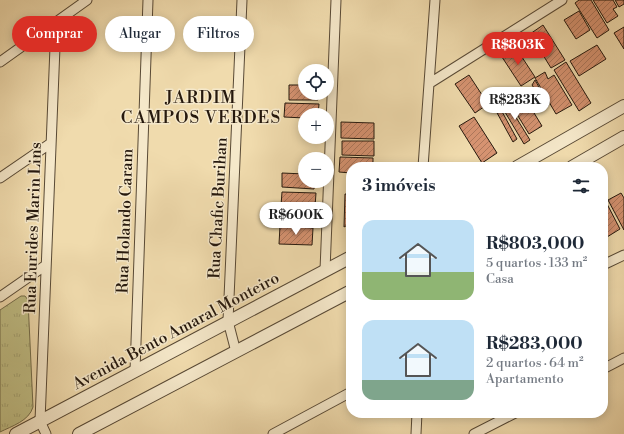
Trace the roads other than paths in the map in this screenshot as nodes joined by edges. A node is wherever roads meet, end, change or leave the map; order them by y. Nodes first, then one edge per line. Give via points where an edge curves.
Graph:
1 (87, 0) edge
2 (148, 0) edge
3 (242, 0) edge
4 (336, 0) edge
5 (435, 0) edge
6 (562, 0) edge
7 (64, 16) edge
8 (14, 52) edge
9 (55, 52) edge
10 (0, 62) edge
11 (430, 84) junction
12 (624, 106) edge
13 (624, 137) edge
14 (51, 143) junction
15 (423, 162) edge
16 (526, 162) edge
17 (581, 162) edge
18 (0, 178) edge
19 (624, 255) edge
20 (346, 260) edge
21 (608, 263) edge
22 (46, 265) junction
23 (325, 270) junction
24 (346, 294) edge
25 (0, 297) edge
26 (228, 321) junction
27 (236, 352) junction
28 (624, 358) edge
29 (608, 366) edge
30 (135, 371) junction
31 (346, 395) edge
32 (417, 418) edge
33 (505, 418) edge
34 (40, 421) junction
35 (16, 434) edge
36 (46, 434) edge
37 (79, 434) edge
38 (274, 434) edge
39 (416, 434) edge
40 (474, 434) edge

1 - 7 street
2 - 30 street, Rua Holando Caram
3 - 26 street, Rua Chafic Burihan
4 - 23 street
5 - 11 street
6 - 11 street
8 - 10 street
9 - 14 street, Rua Eurides Marin Lins
11 - 15 street
12 - 16 street
13 - 17 street
14 - 18 street
14 - 22 street, Rua Eurides Marin Lins
19 - 21 street
20 - 23 street, Avenida Bento Amaral Monteiro
22 - 25 street
22 - 34 street, Rua Eurides Marin Lins
23 - 26 street, Avenida Bento Amaral Monteiro
24 - 27 street
26 - 27 street, Rua Chafic Burihan
26 - 30 street, Avenida Bento Amaral Monteiro
27 - 37 street
28 - 29 street
30 - 34 street, Avenida Bento Amaral Monteiro
31 - 38 street
32 - 39 street
33 - 40 street
34 - 35 street, Avenida Bento Amaral Monteiro
34 - 36 street, Rua Eurides Marin Lins

